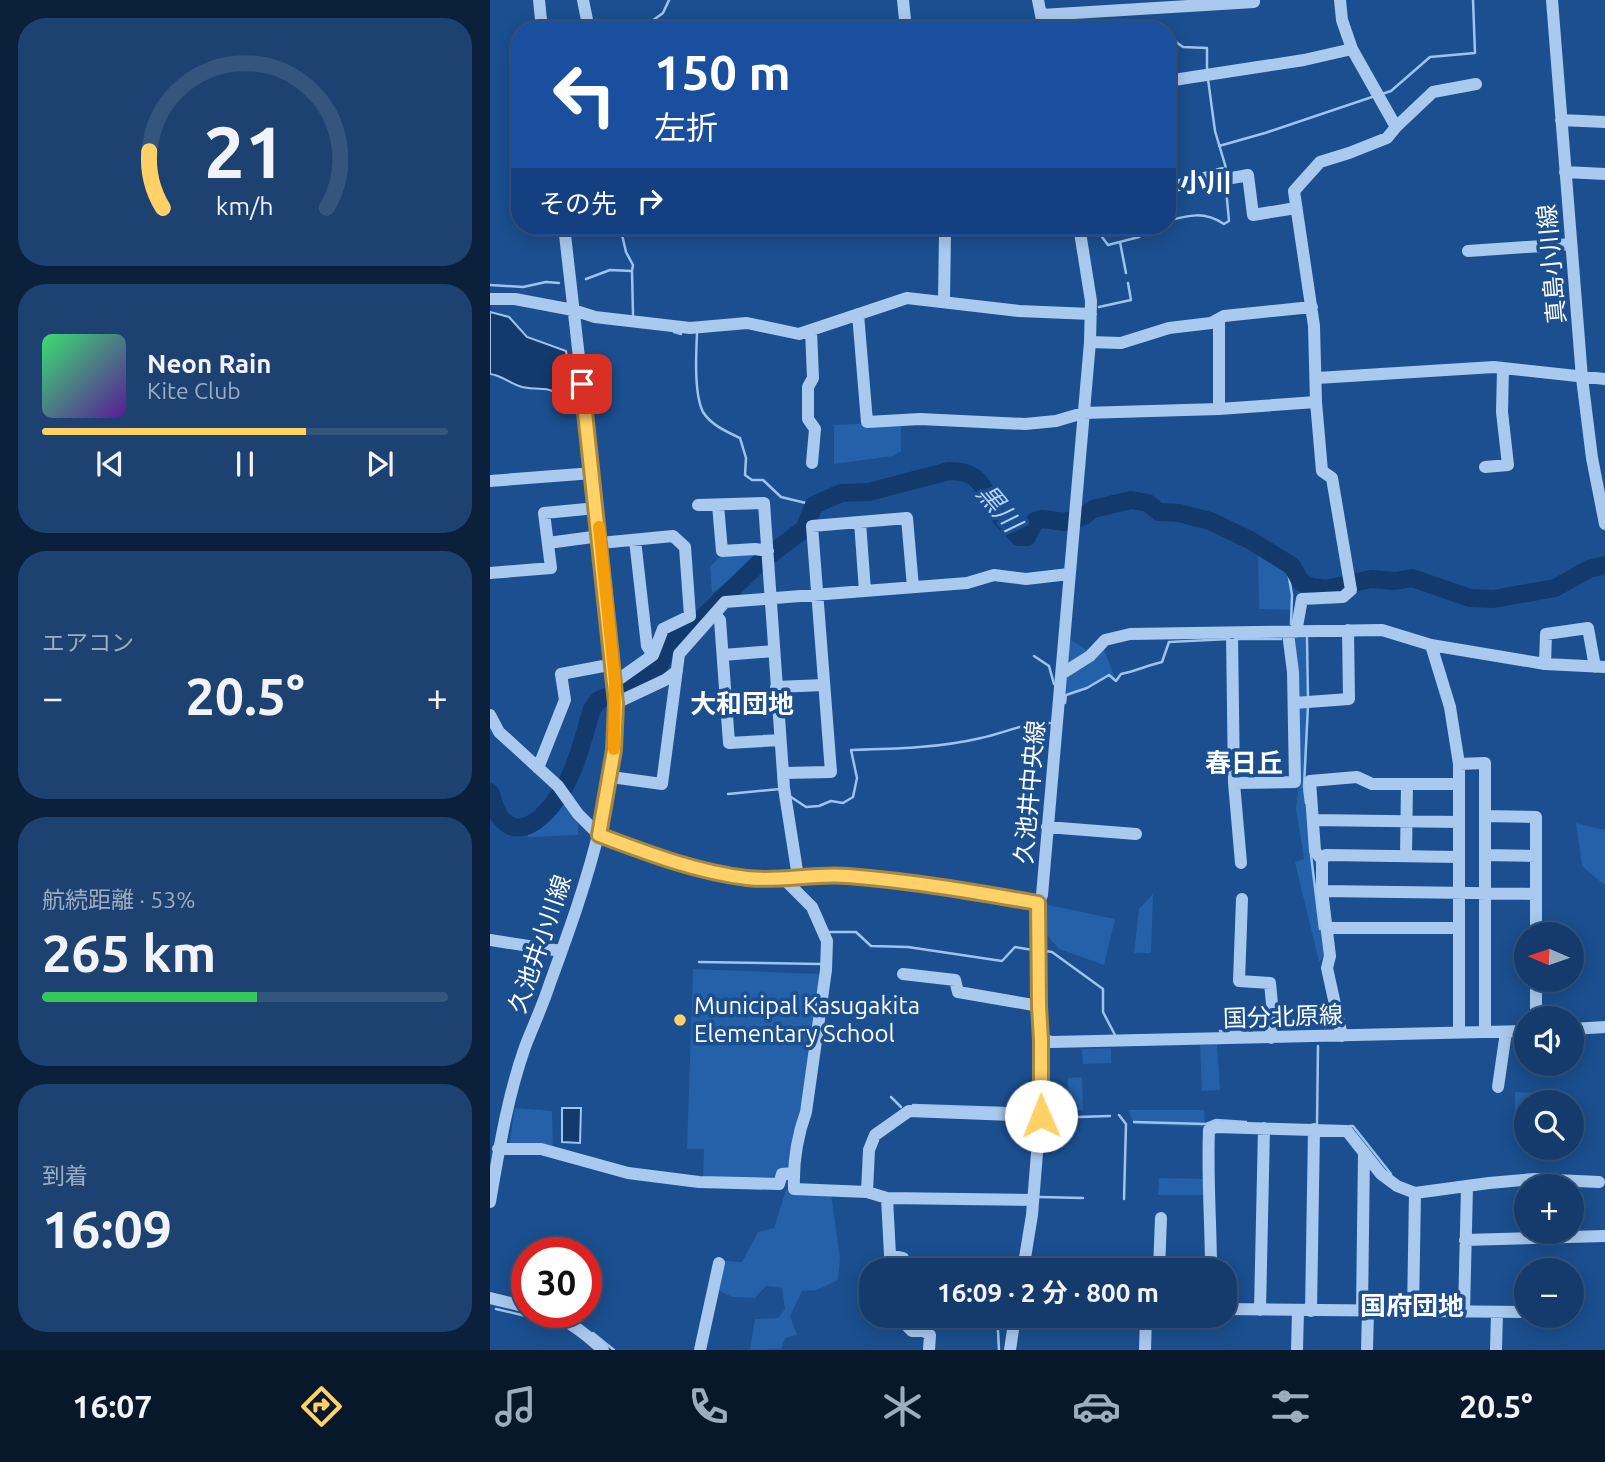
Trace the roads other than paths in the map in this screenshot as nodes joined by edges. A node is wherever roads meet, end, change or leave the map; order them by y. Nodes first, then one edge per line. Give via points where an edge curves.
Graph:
1 (539, 0) edge
2 (583, 0) edge
3 (903, 0) edge
4 (1038, 0) edge
5 (1254, 0) edge
6 (1340, 0) edge
7 (1552, 0) edge
8 (1204, 3) edge
9 (1041, 15) junction
10 (541, 21) edge
11 (587, 21) edge
12 (905, 21) edge
13 (1042, 21) edge
14 (1352, 49) junction
15 (1176, 79) edge
16 (1476, 84) dead end
17 (1561, 120) junction
18 (1605, 122) edge
19 (1396, 127) junction
20 (1565, 172) junction
21 (1605, 174) edge
22 (1176, 186) edge
23 (1296, 208) junction
24 (565, 235) edge
25 (945, 235) edge
26 (1080, 235) edge
27 (1571, 244) junction
28 (1468, 251) dead end
29 (490, 299) edge
30 (944, 301) junction
31 (1312, 307) junction
32 (573, 310) junction
33 (858, 314) junction
34 (1091, 314) junction
35 (1219, 319) junction
36 (811, 330) junction
37 (1090, 342) junction
38 (1503, 369) junction
39 (1317, 378) junction
40 (1582, 378) junction
41 (1605, 379) edge
42 (1316, 402) junction
43 (1219, 409) junction
44 (1083, 413) junction
45 (812, 463) dead end
46 (1485, 467) dead end
47 (593, 474) junction
48 (490, 481) edge
49 (1602, 498) edge
50 (698, 505) dead end
51 (718, 505) junction
52 (597, 508) junction
53 (860, 522) junction
54 (1605, 524) edge
55 (600, 540) junction
56 (635, 540) junction
57 (548, 543) junction
58 (766, 552) junction
59 (490, 573) edge
60 (1069, 574) junction
61 (913, 587) junction
62 (865, 591) junction
63 (817, 595) junction
64 (771, 599) junction
65 (715, 614) junction
66 (1348, 630) junction
67 (1292, 632) junction
68 (1232, 633) junction
69 (1431, 645) junction
70 (774, 651) junction
71 (653, 655) junction
72 (723, 655) junction
73 (614, 664) junction
74 (1545, 664) junction
75 (1600, 667) edge
76 (677, 671) junction
77 (1063, 673) junction
78 (824, 685) junction
79 (776, 687) junction
80 (616, 692) junction
81 (1294, 702) junction
82 (490, 715) edge
83 (494, 732) edge
84 (780, 740) junction
85 (1459, 764) junction
86 (538, 768) junction
87 (783, 773) junction
88 (611, 776) junction
89 (1234, 783) junction
90 (1407, 784) junction
91 (1459, 784) junction
92 (1485, 816) junction
93 (1313, 820) junction
94 (1407, 821) junction
95 (1459, 822) junction
96 (1047, 827) junction
97 (1136, 834) dead end
98 (599, 835) junction
99 (1485, 855) junction
100 (1406, 856) junction
101 (1536, 856) junction
102 (1459, 857) junction
103 (1322, 860) junction
104 (1241, 863) dead end
105 (798, 877) junction
106 (783, 879) junction
107 (1322, 891) junction
108 (1459, 894) junction
109 (1485, 894) junction
110 (1536, 894) junction
111 (1242, 899) dead end
112 (1038, 903) junction
113 (1536, 922) edge
114 (1327, 928) junction
115 (1459, 928) junction
116 (490, 940) edge
117 (561, 951) junction
118 (903, 974) dead end
119 (1039, 1006) junction
120 (1605, 1027) edge
121 (1584, 1028) edge
122 (1506, 1031) junction
123 (1514, 1031) edge
124 (1485, 1032) junction
125 (1459, 1033) junction
126 (1342, 1036) junction
127 (1271, 1038) junction
128 (1041, 1040) junction
129 (1498, 1087) dead end
130 (1041, 1116) junction
131 (1264, 1128) junction
132 (1314, 1129) junction
133 (498, 1149) junction
134 (1364, 1152) junction
135 (793, 1174) junction
136 (1599, 1182) dead end
137 (1467, 1187) junction
138 (867, 1192) junction
139 (1415, 1193) junction
140 (887, 1198) junction
141 (1033, 1200) junction
142 (490, 1202) edge
143 (1161, 1218) dead end
144 (1605, 1236) edge
145 (1465, 1240) junction
146 (903, 1258) edge
147 (1025, 1258) edge
148 (1159, 1258) edge
149 (1211, 1258) edge
150 (719, 1263) dead end
151 (490, 1298) edge
152 (511, 1303) edge
153 (1237, 1309) edge
154 (1260, 1310) junction
155 (1304, 1311) junction
156 (1365, 1311) junction
157 (1413, 1311) junction
158 (1464, 1312) junction
159 (1497, 1312) junction
160 (1514, 1312) edge
161 (574, 1328) edge
162 (909, 1328) edge
163 (1013, 1328) edge
164 (1146, 1328) edge
165 (600, 1349) edge
166 (700, 1350) edge
167 (929, 1350) edge
168 (1010, 1350) edge
169 (1145, 1350) edge
170 (1297, 1350) edge
171 (1367, 1350) edge
172 (1496, 1350) edge

1 - 10 street
2 - 11 street
3 - 12 street
4 - 9 street
5 - 8 street
6 - 14 street
7 - 17 street, 真島小川線
8 - 9 street
9 - 13 street
14 - 15 street
14 - 19 street
16 - 19 street via 1433,92
17 - 18 street
17 - 20 street, 真島小川線
19 - 23 street via 1387,138 1320,162 1294,191
20 - 21 street
20 - 27 street, 真島小川線
22 - 23 street via 1248,175 1253,215
23 - 31 street
24 - 32 street, 久池井小川線
25 - 30 street
26 - 34 street, 久池井中央線
27 - 28 street
27 - 40 street, 真島小川線
29 - 32 street
30 - 33 street via 907,298
30 - 34 street via 1020,312
31 - 35 street
31 - 39 street
32 - 36 street via 595,317 690,328 747,324 799,334
32 - 47 street, 久池井小川線
33 - 36 street
33 - 44 street via 867,422 920,419 1025,424
34 - 37 street, 久池井中央線
35 - 37 street via 1121,343
35 - 43 street
36 - 45 street via 813,378 808,387 808,419 815,429
37 - 44 street, 久池井中央線
38 - 39 street
38 - 40 street
38 - 46 street via 1508,464
39 - 42 street
40 - 41 street
40 - 49 street, 真島小川線
42 - 43 street
42 - 67 street via 1322,471 1332,478 1350,584 1343,597 1302,599
43 - 44 street
44 - 60 street, 久池井中央線
47 - 48 street
47 - 52 street, 久池井小川線
49 - 54 street, 真島小川線
50 - 51 street
51 - 58 street via 722,551
51 - 58 street via 764,503
52 - 55 street, 久池井小川線
52 - 57 street via 544,513
53 - 61 street via 907,518
53 - 62 street
53 - 63 street via 811,526
55 - 56 street
55 - 57 street
55 - 73 street, 久池井小川線
56 - 71 street via 647,646
56 - 71 street via 673,536 685,547 690,616 663,629
57 - 59 street via 551,568
58 - 64 street
60 - 61 street via 1026,579 994,575 967,583
60 - 77 street, 久池井中央線
61 - 62 street
62 - 63 street
63 - 64 street
63 - 78 street
64 - 65 street via 725,602
64 - 70 street
65 - 72 street via 720,620
65 - 76 street via 679,654
66 - 67 street
66 - 69 street via 1382,630
66 - 81 street via 1349,699
67 - 68 street
67 - 81 street
68 - 77 street via 1130,634 1105,640
68 - 89 street
69 - 74 street
69 - 85 street via 1450,707
70 - 72 street
70 - 79 street
71 - 80 street
72 - 84 street via 729,743
73 - 80 street, 久池井小川線
73 - 86 street via 561,674 565,700
74 - 75 street
74 - 75 street via 1546,634 1588,628
76 - 80 street via 665,680
76 - 88 street via 662,784
77 - 96 street, 久池井中央線
78 - 79 street
78 - 87 street via 831,772
79 - 84 street
80 - 88 street, 久池井小川線
81 - 89 street via 1295,782
82 - 83 street
83 - 86 street
84 - 87 street
85 - 91 street
85 - 92 street via 1485,763
86 - 98 street
87 - 105 street
88 - 98 street, 久池井小川線
89 - 104 street
90 - 91 street
90 - 93 street via 1372,783 1357,777 1310,781
90 - 94 street
91 - 95 street
92 - 99 street
92 - 101 street via 1536,817
93 - 94 street
93 - 103 street via 1315,851
94 - 95 street
94 - 100 street
95 - 102 street
96 - 97 street
96 - 112 street, 久池井中央線
98 - 106 street via 705,870
98 - 117 street, 久池井小川線
99 - 101 street
99 - 109 street
100 - 102 street
100 - 103 street via 1326,855
101 - 110 street
102 - 108 street
103 - 107 street
105 - 106 street
105 - 112 street via 879,878
106 - 135 street via 812,906 827,942 806,1112
107 - 108 street
107 - 114 street
108 - 109 street
108 - 115 street
109 - 110 street
109 - 124 street
110 - 113 street
111 - 127 street via 1239,981 1270,983
112 - 119 street, 久池井中央線
114 - 115 street
114 - 126 street via 1327,968
115 - 125 street
116 - 117 street
117 - 133 street, 久池井小川線 via 525,1048
118 - 119 street via 955,980 958,992
119 - 128 street, 久池井中央線
120 - 121 street
122 - 123 street, 国分北原線
122 - 124 street, 国分北原線
122 - 129 street
124 - 125 street, 国分北原線
125 - 126 street, 国分北原線
126 - 127 street, 国分北原線
127 - 128 street, 国分北原線
128 - 130 street, 久池井中央線
130 - 138 street via 909,1111 875,1135 869,1150
130 - 141 street, 久池井中央線
131 - 132 street
131 - 149 street via 1209,1130
131 - 154 street
132 - 134 street via 1347,1131
132 - 155 street
133 - 135 street via 541,1149 628,1173 699,1182 779,1184 782,1174
133 - 142 street, 久池井小川線
134 - 139 street via 1381,1174
134 - 156 street
135 - 138 street via 794,1189
136 - 137 street via 1535,1179
137 - 139 street
137 - 145 street
138 - 140 street
139 - 157 street
140 - 141 street
140 - 146 street via 890,1255
141 - 147 street, 久池井中央線
143 - 148 street
144 - 145 street
145 - 158 street
150 - 166 street
151 - 152 street
153 - 154 street
154 - 155 street
155 - 156 street
155 - 170 street
156 - 157 street
156 - 171 street
157 - 158 street
158 - 159 street
159 - 160 street
159 - 172 street
161 - 165 street
162 - 167 street via 930,1335
163 - 168 street
164 - 169 street

